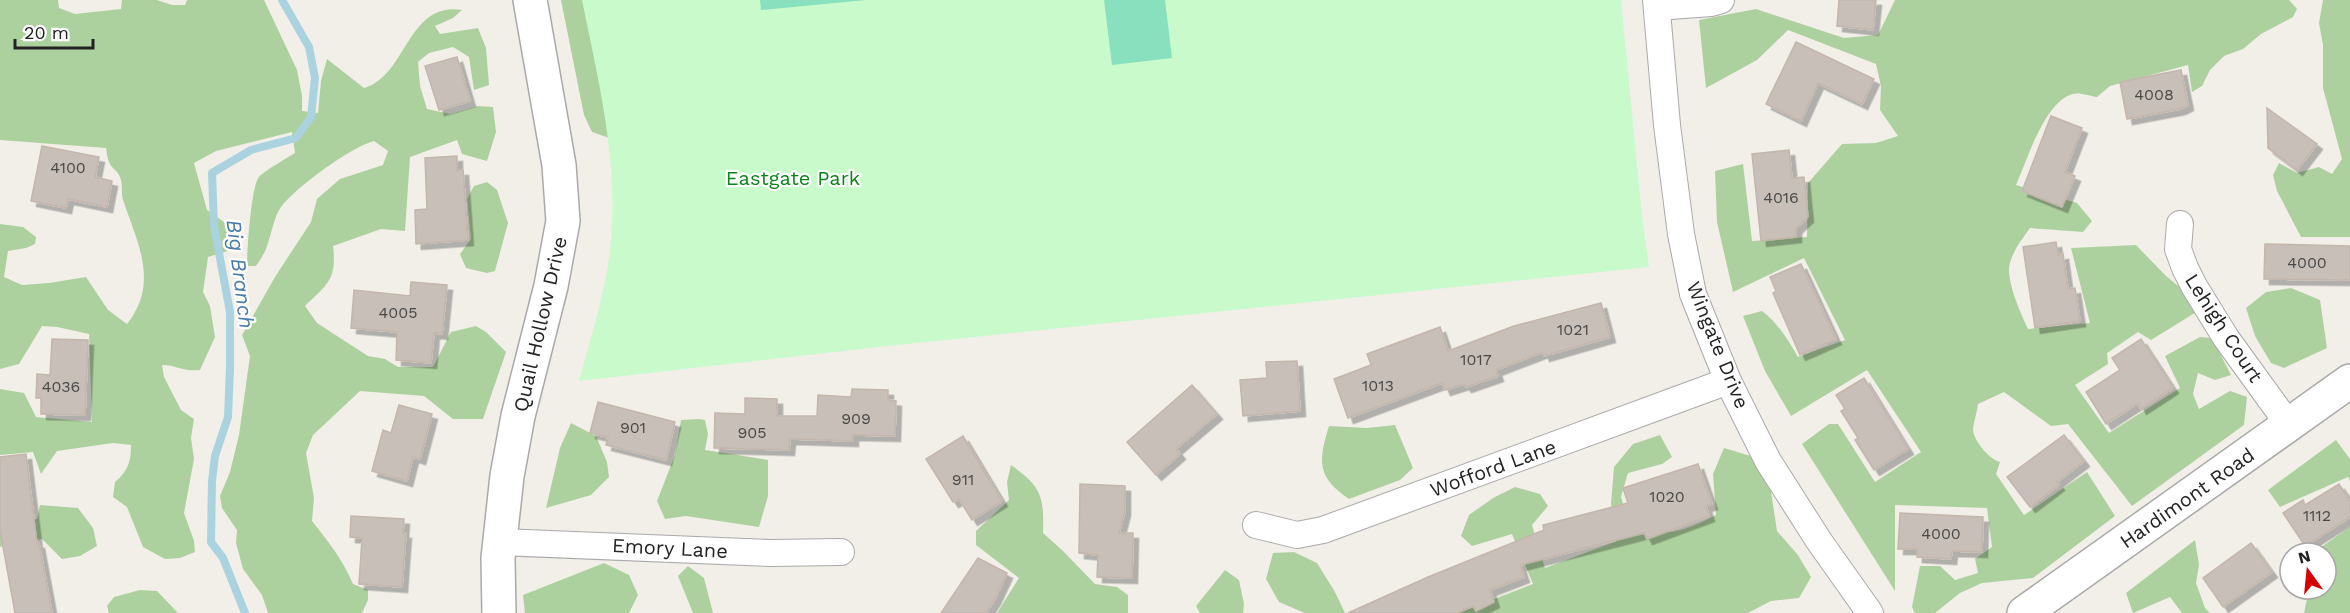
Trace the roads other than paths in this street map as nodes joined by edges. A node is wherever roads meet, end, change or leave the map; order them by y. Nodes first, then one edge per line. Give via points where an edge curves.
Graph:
1 (530, 0) edge
2 (1721, 0) edge
3 (1656, 4) edge
4 (2180, 224) dead end
5 (1728, 381) junction
6 (2350, 381) edge
7 (2289, 425) junction
8 (1256, 525) dead end
9 (500, 542) junction
10 (841, 552) dead end
11 (499, 613) edge
12 (1870, 613) edge
13 (2024, 613) edge

1 - 9 street, Quail Hollow Drive via 559,165 563,221 518,416
2 - 3 street, Wingate Drive
3 - 5 street, Wingate Drive via 1681,234 1693,294
4 - 7 street, Lehigh Court via 2178,249 2189,277 2226,338
5 - 8 street, Wofford Lane via 1323,530 1297,535
5 - 12 street, Wingate Drive via 1768,461
6 - 7 street, Hardimont Road
7 - 13 street, Hardimont Road
9 - 10 street, Emory Lane via 771,553
9 - 11 street, Quail Hollow Drive

